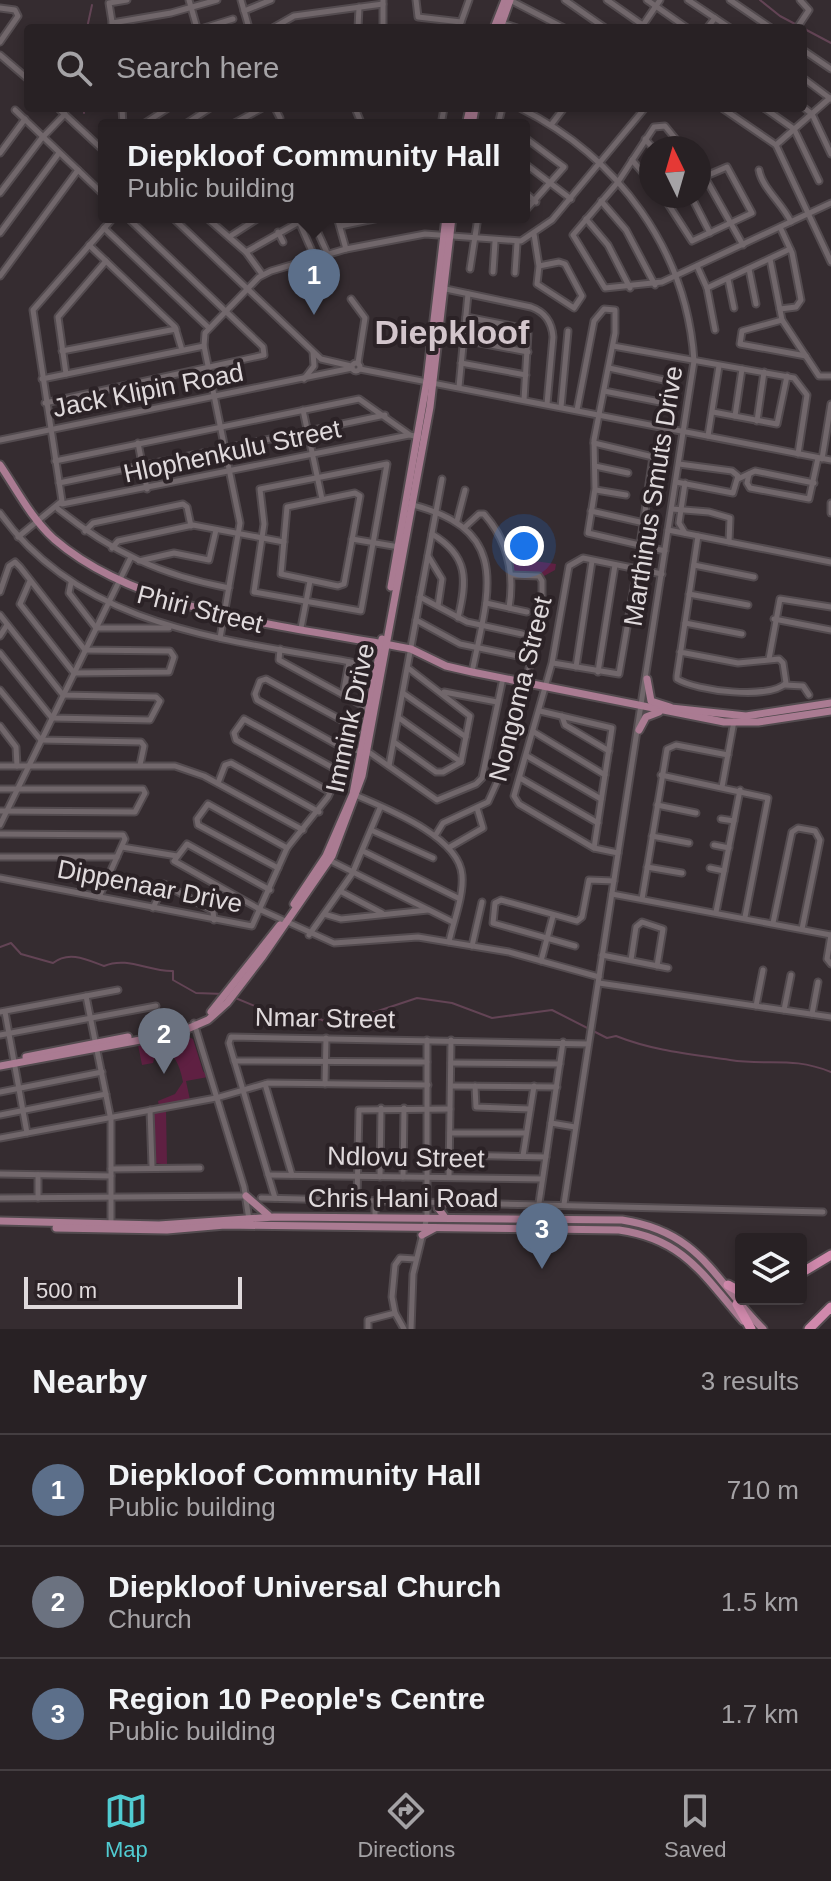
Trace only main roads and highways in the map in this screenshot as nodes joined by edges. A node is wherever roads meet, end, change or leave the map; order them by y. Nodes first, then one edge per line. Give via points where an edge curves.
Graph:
1 (509, 0) edge
2 (498, 24) edge
3 (448, 223) edge
4 (0, 465) edge
5 (385, 644) junction
6 (647, 679) road end
7 (831, 703) edge
8 (670, 710) junction
9 (831, 711) edge
10 (734, 719) junction
11 (639, 730) road end
12 (364, 752) junction
13 (0, 1064) edge
14 (246, 1198) road end
15 (446, 1201) road end
16 (274, 1217) junction
17 (424, 1218) junction
18 (449, 1218) junction
19 (247, 1221) junction
20 (411, 1222) junction
21 (0, 1224) edge
22 (111, 1226) junction
23 (831, 1255) edge
24 (807, 1269) edge
25 (728, 1285) joint
26 (735, 1291) edge
27 (739, 1305) edge
28 (746, 1305) edge
29 (831, 1307) edge
30 (750, 1329) edge
31 (763, 1329) edge
32 (809, 1329) edge

1 - 2 main road
3 - 5 main road, Immink Drive via 430,381
4 - 5 main road via 38,523 68,550 119,581 224,613
5 - 8 main road via 450,667
5 - 12 main road, Immink Drive
5 - 12 main road, Immink Drive
6 - 8 main road via 651,701
7 - 10 main road
8 - 10 main road
8 - 11 main road via 649,714
9 - 10 main road
12 - 13 main road, Immink Drive via 355,795 327,859 228,996 194,1025
14 - 16 main road
15 - 18 main road via 438,1212
16 - 19 main road, Chris Hani Road
16 - 20 main road, Chris Hani Road
17 - 18 main road, Chris Hani Road
17 - 20 main road, Chris Hani Road
17 - 20 main road
17 - 30 main road, Chris Hani Road via 445,1226 610,1229 652,1238 696,1264
18 - 25 main road, Chris Hani Road via 637,1223 693,1249
19 - 20 main road, Chris Hani Road
19 - 22 main road, Chris Hani Road
19 - 22 main road, Chris Hani Road
21 - 22 main road, Chris Hani Road
23 - 24 highway
25 - 26 highway
27 - 30 highway via 737,1311
28 - 31 main road
29 - 32 highway

